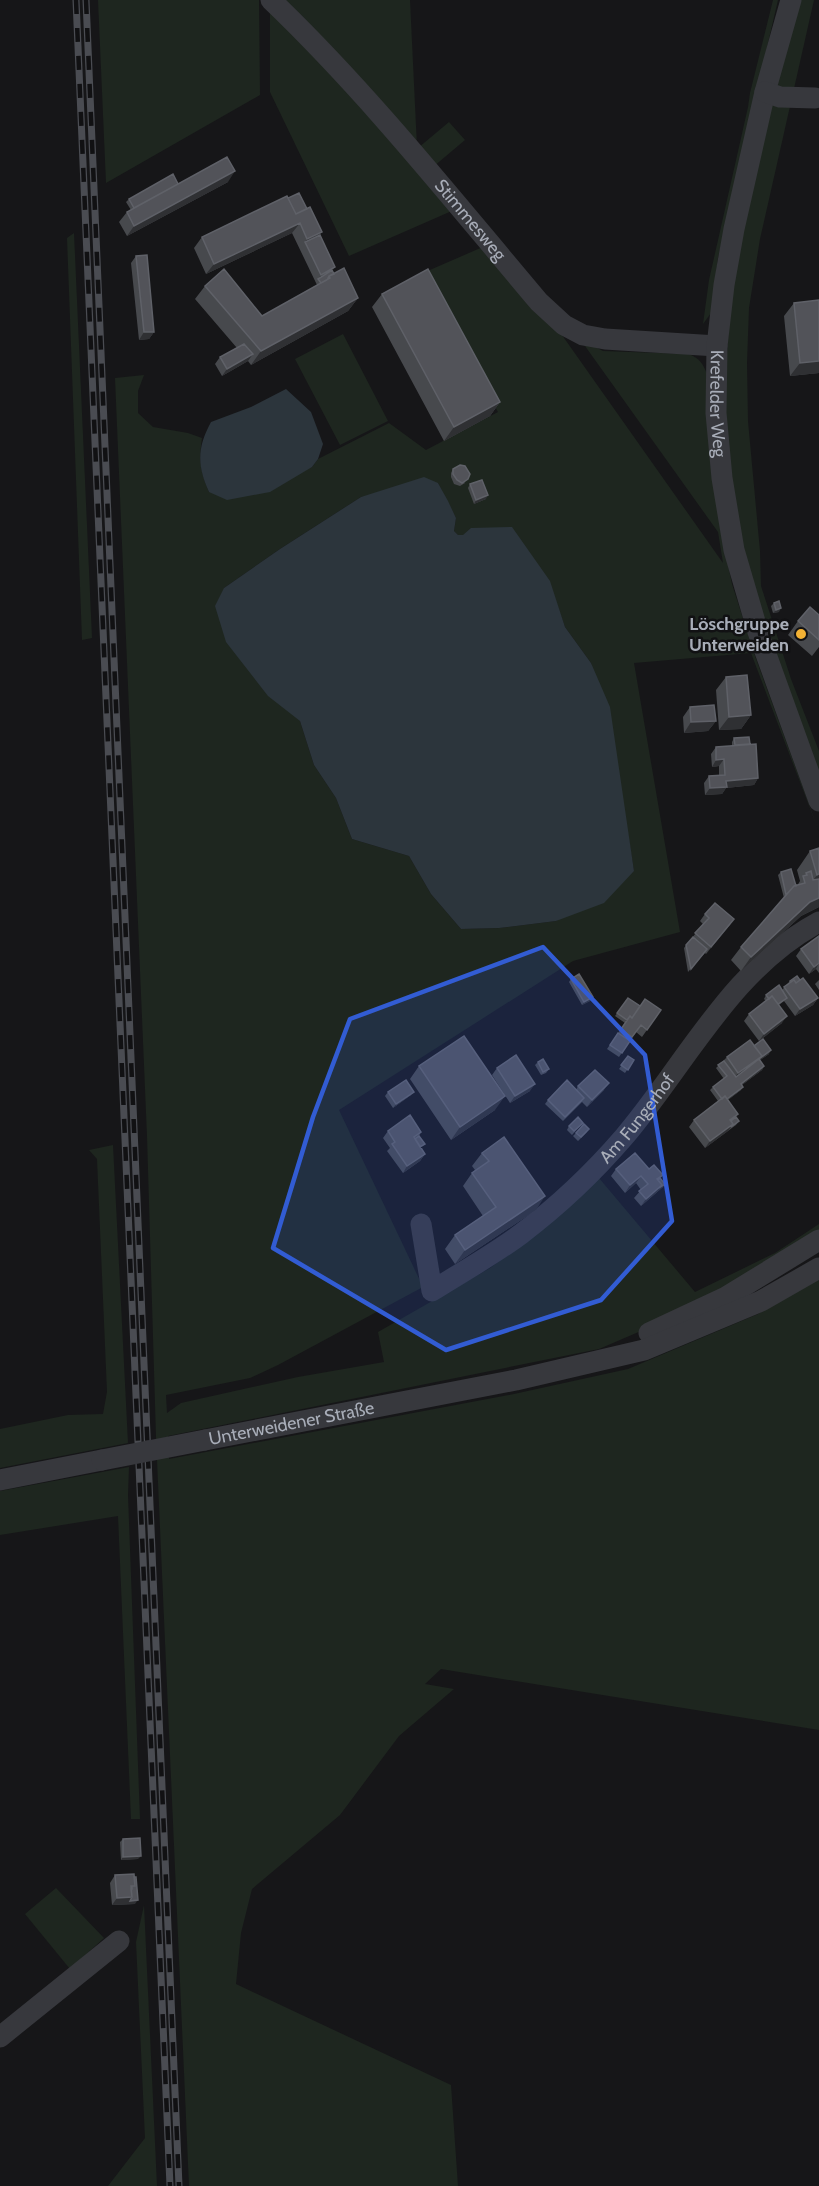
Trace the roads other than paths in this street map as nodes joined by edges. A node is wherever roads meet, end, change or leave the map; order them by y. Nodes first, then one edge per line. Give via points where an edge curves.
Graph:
1 (271, 0) edge
2 (791, 0) edge
3 (765, 92) junction
4 (815, 98) dead end
5 (717, 346) junction
6 (819, 801) edge
7 (819, 922) edge
8 (421, 1224) dead end
9 (819, 1240) edge
10 (819, 1268) edge
11 (583, 1363) junction
12 (0, 1480) edge
13 (119, 1941) dead end
14 (0, 2037) edge

1 - 5 street, Stimmesweg via 390,124 539,302 564,325 583,335 605,339
2 - 3 street, Krefelder Weg
3 - 4 street via 780,98
3 - 5 street, Krefelder Weg via 734,229
5 - 6 street, Krefelder Weg via 716,413 734,550 758,632
7 - 8 street, Am Fungerhof via 751,975 721,1007 624,1137 593,1171 520,1235 432,1291
9 - 11 street, Unterweidener Straße via 726,1297
10 - 11 street, Unterweidener Straße via 760,1301 644,1350
11 - 12 street, Unterweidener Straße, bridge via 516,1380
13 - 14 street

